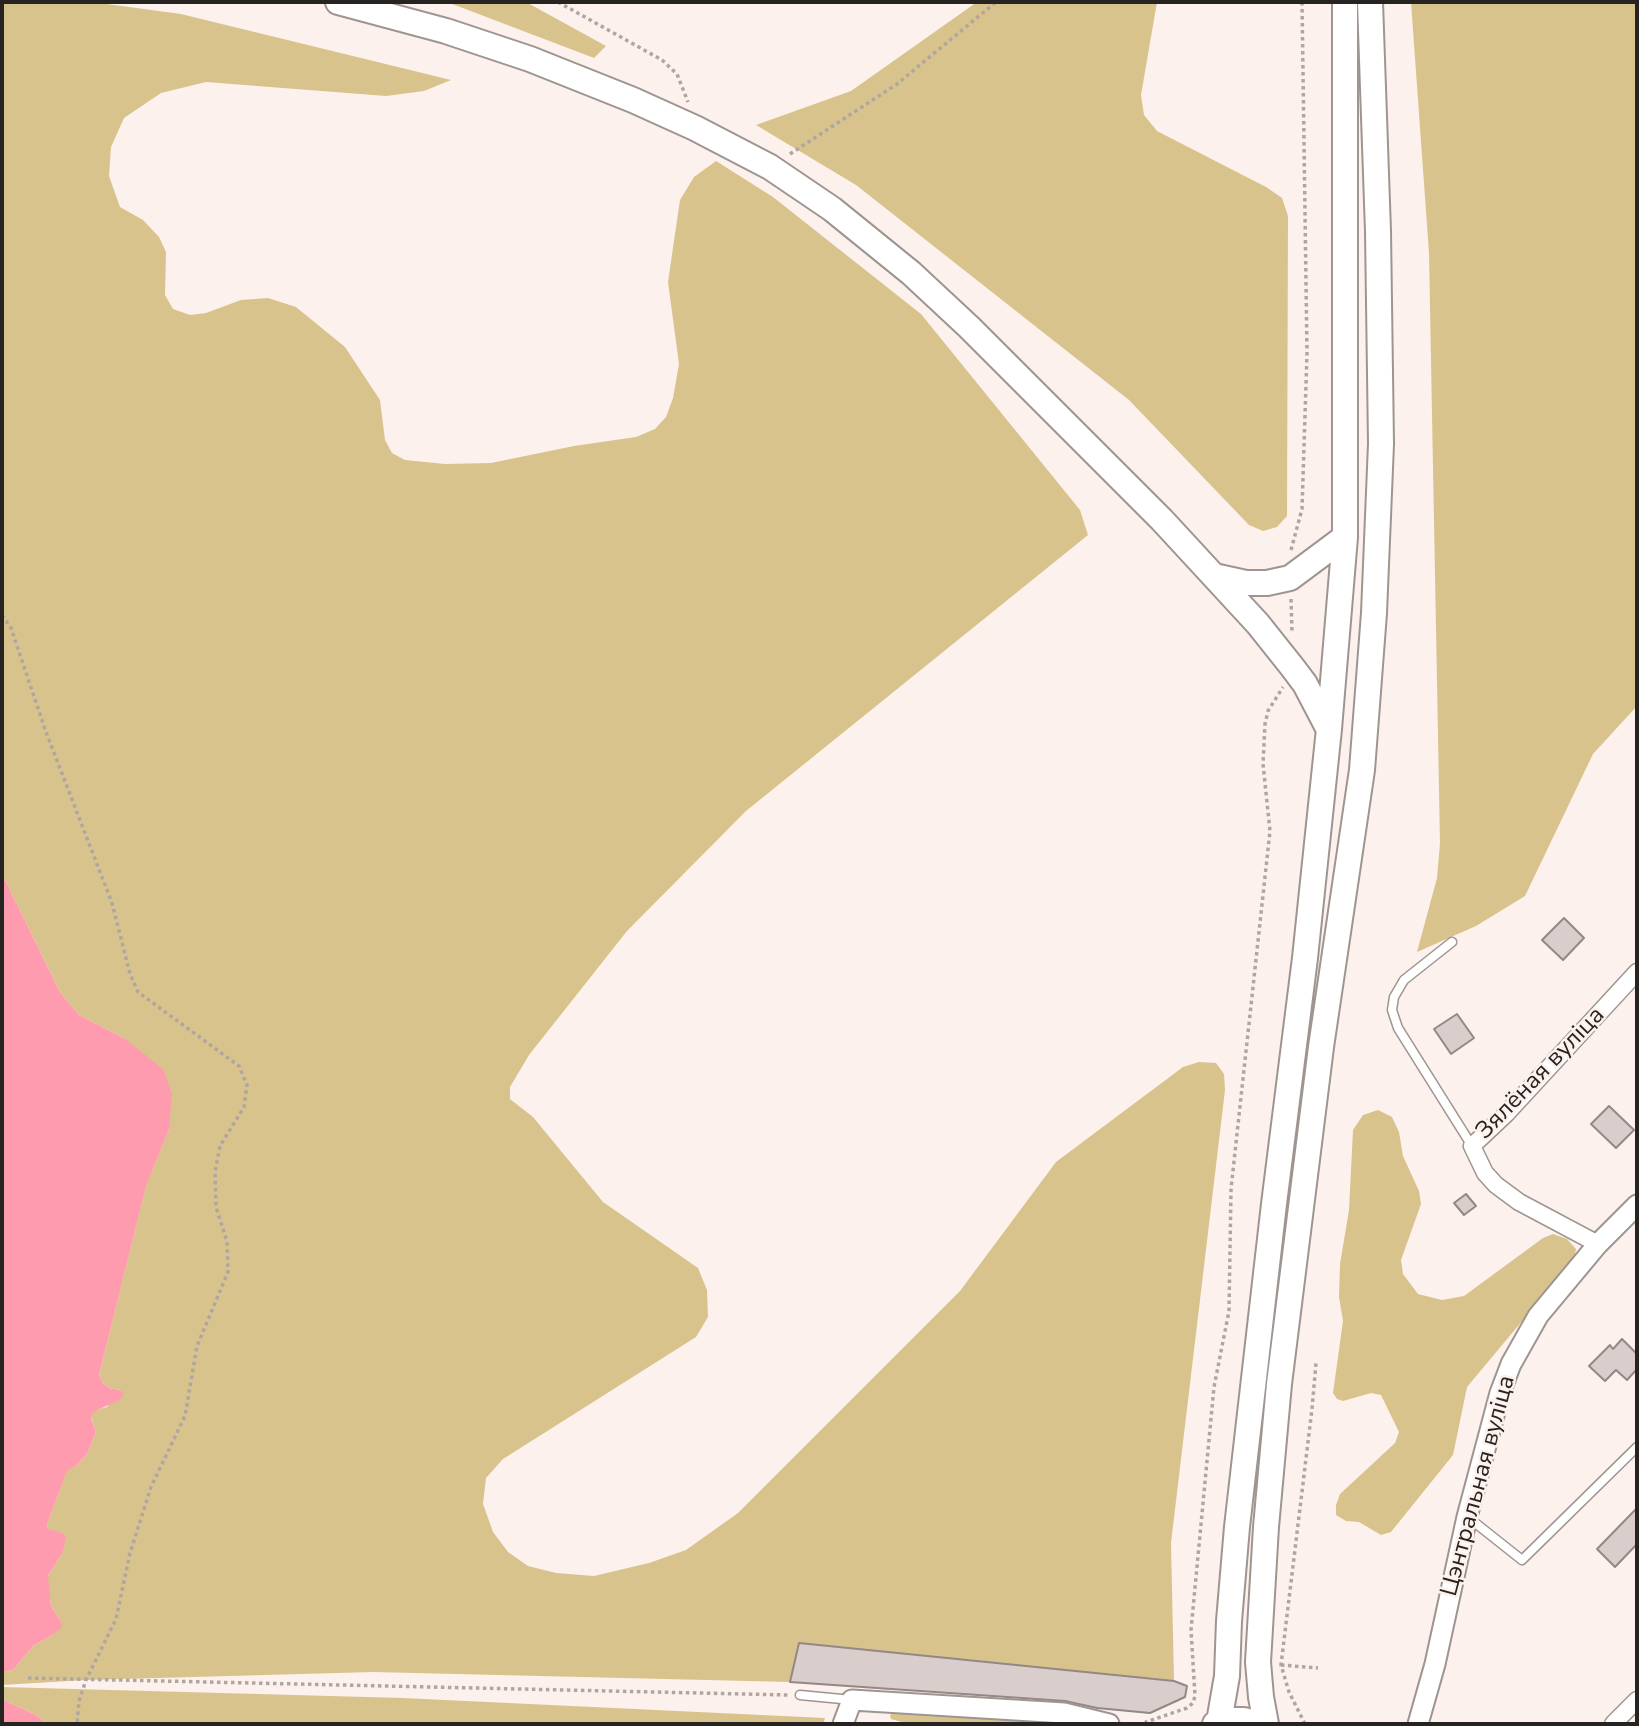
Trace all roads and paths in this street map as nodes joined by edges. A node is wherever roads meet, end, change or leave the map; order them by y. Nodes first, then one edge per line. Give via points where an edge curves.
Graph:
1 (338, 2) edge
2 (558, 2) edge
3 (996, 2) edge
4 (1302, 2) edge
5 (1345, 2) edge
6 (1370, 2) edge
7 (695, 128) junction
8 (770, 167) junction
9 (1345, 537) junction
10 (1214, 576) junction
11 (1290, 578) junction
12 (2, 615) edge
13 (1293, 668) junction
14 (1329, 729) junction
15 (1452, 942) dead end
16 (1637, 972) edge
17 (1472, 1146) junction
18 (1637, 1205) edge
19 (1598, 1244) junction
20 (1316, 1363) dead end
21 (1637, 1447) edge
22 (1467, 1517) junction
23 (1281, 1665) junction
24 (1318, 1668) dead end
25 (28, 1678) dead end
26 (86, 1680) junction
27 (800, 1695) joint
28 (852, 1700) junction
29 (1637, 1700) edge
30 (1146, 1723) edge
31 (1217, 1723) edge
32 (77, 1724) edge
33 (843, 1724) edge
34 (1109, 1724) edge
35 (1258, 1724) edge
36 (1266, 1724) edge
37 (1305, 1724) edge
38 (1418, 1724) edge
39 (1613, 1724) edge

1 - 7 main road via 530,59
2 - 7 path via 662,60 677,74
3 - 8 path via 898,84
4 - 11 path via 1307,353 1302,509 1289,559
5 - 9 main road
6 - 36 main road via 1381,444 1374,613 1362,769 1279,1384 1258,1662
7 - 8 main road
8 - 10 main road via 832,209 911,273
9 - 11 main road
9 - 14 main road
10 - 11 main road via 1246,583
10 - 13 main road
11 - 13 path
12 - 26 path via 112,903 138,992 239,1066 247,1085 244,1107 220,1146 215,1172 216,1207 227,1241 228,1272 197,1346 185,1416 151,1487 116,1619
13 - 14 main road
13 - 30 path via 1265,724 1263,764 1270,831 1231,1189 1230,1311 1214,1387 1192,1617 1195,1696 1187,1708
14 - 31 main road via 1240,1500 1227,1676
15 - 17 lane via 1404,981 1392,1010 1398,1028
16 - 17 street, Зялёная вуліца
17 - 19 street, Зялёная вуліца via 1496,1185
18 - 19 street, Цэнтральная вуліца
19 - 22 street, Цэнтральная вуліца via 1538,1316 1511,1364
20 - 23 path
21 - 22 lane via 1522,1560
22 - 38 street, Цэнтральная вуліца
23 - 24 path
23 - 37 path
25 - 26 path
26 - 27 path
26 - 32 path
27 - 28 lane
28 - 33 street
28 - 34 street via 1064,1713
29 - 39 street
31 - 35 main road via 1244,1720

